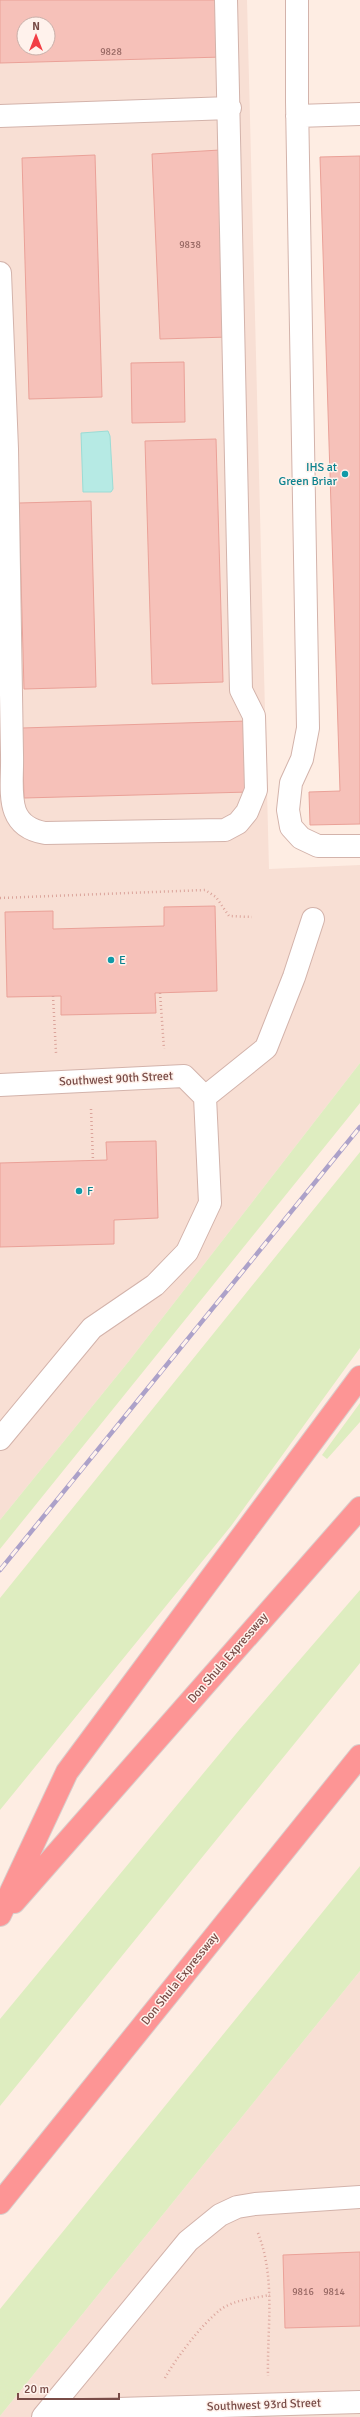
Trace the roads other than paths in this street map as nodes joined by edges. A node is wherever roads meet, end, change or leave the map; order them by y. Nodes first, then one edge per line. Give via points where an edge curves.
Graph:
1 (226, 0) edge
2 (297, 0) edge
3 (230, 108) junction
4 (360, 114) edge
5 (0, 116) edge
6 (297, 116) junction
7 (0, 274) edge
8 (360, 846) edge
9 (313, 919) dead end
10 (0, 1086) edge
11 (205, 1097) junction
12 (360, 1377) edge
13 (0, 1438) edge
14 (360, 1508) edge
15 (360, 1756) edge
16 (0, 1916) edge
17 (360, 2196) edge
18 (0, 2203) edge
19 (360, 2402) edge
20 (45, 2414) edge

1 - 3 street
2 - 6 street
3 - 5 street
3 - 7 street via 241,690 254,716 256,790 247,812 238,823 226,830 45,833 25,827 17,817 12,755 8,449
4 - 6 street
6 - 8 street via 308,728 302,759 291,783 288,820 301,838 318,846
9 - 11 street via 294,977 266,1048
10 - 11 street, Southwest 90th Street via 184,1076
11 - 13 street via 210,1203 187,1252 155,1285 92,1328
12 - 16 highway via 67,1772
14 - 16 highway, Don Shula Expressway
15 - 18 highway, Don Shula Expressway
17 - 20 street via 255,2204 237,2207 220,2215 188,2241
19 - 20 street, Southwest 93rd Street

